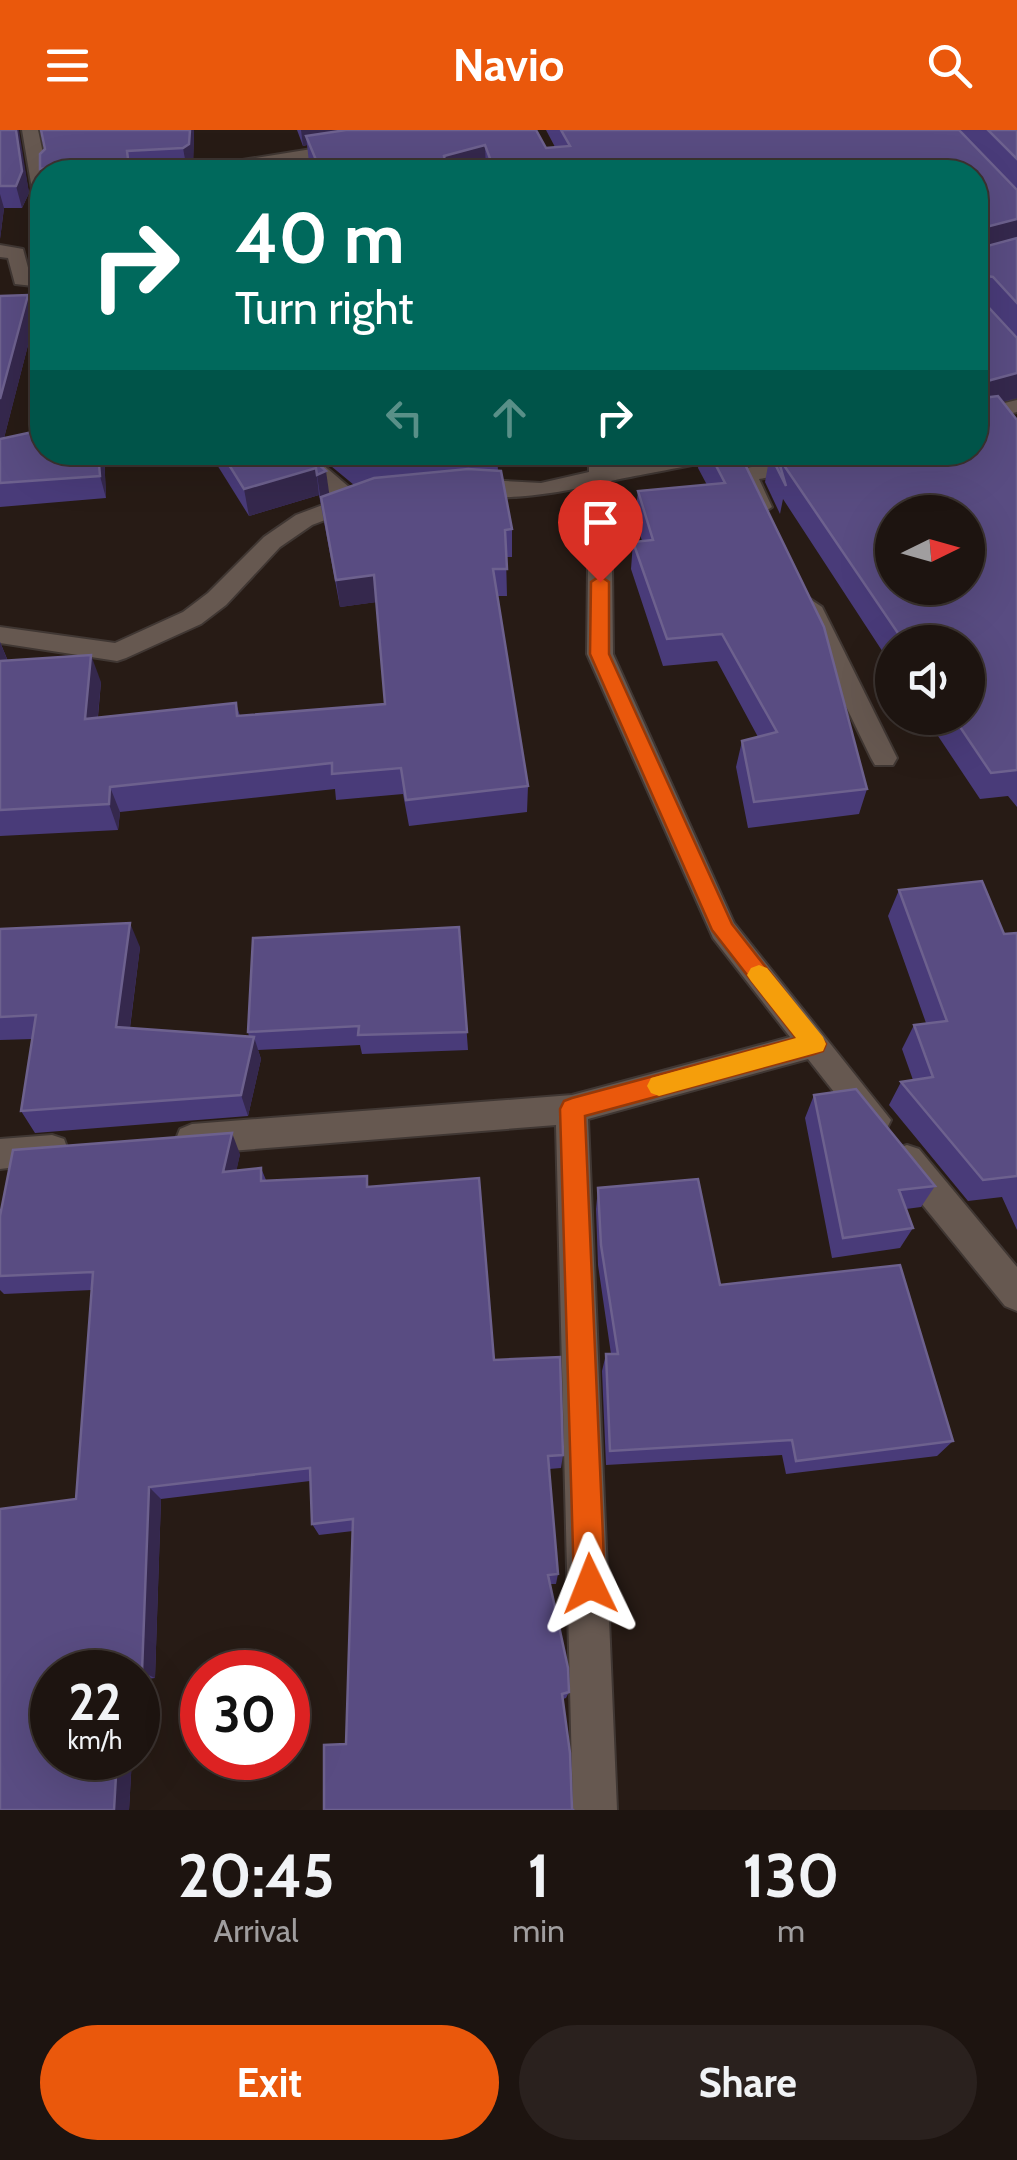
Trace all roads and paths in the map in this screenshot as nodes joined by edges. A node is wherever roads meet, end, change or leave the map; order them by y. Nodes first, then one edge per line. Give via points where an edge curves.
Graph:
1 (30, 130) edge
2 (373, 144) edge
3 (36, 160) edge
4 (274, 160) edge
5 (0, 251) edge
6 (30, 280) edge
7 (996, 411) edge
8 (988, 433) edge
9 (309, 465) edge
10 (598, 465) edge
11 (600, 465) edge
12 (806, 465) edge
13 (449, 488) edge
14 (391, 493) edge
15 (352, 501) junction
16 (772, 528) edge
17 (798, 581) edge
18 (0, 636) edge
19 (884, 758) dead end
20 (814, 1044) junction
21 (572, 1109) junction
22 (158, 1142) edge
23 (79, 1148) edge
24 (0, 1154) edge
25 (1017, 1294) edge
26 (596, 1810) edge

1 - 3 street
2 - 4 street
5 - 6 street via 16,252 22,280
7 - 8 street via 1008,429
9 - 15 street
10 - 13 street via 541,490
11 - 20 street via 600,654 723,930
12 - 16 street via 746,476
14 - 15 street
15 - 18 street via 272,542 192,618 117,652
17 - 19 street
20 - 21 street
20 - 25 street
21 - 22 street
21 - 26 street
23 - 24 street

